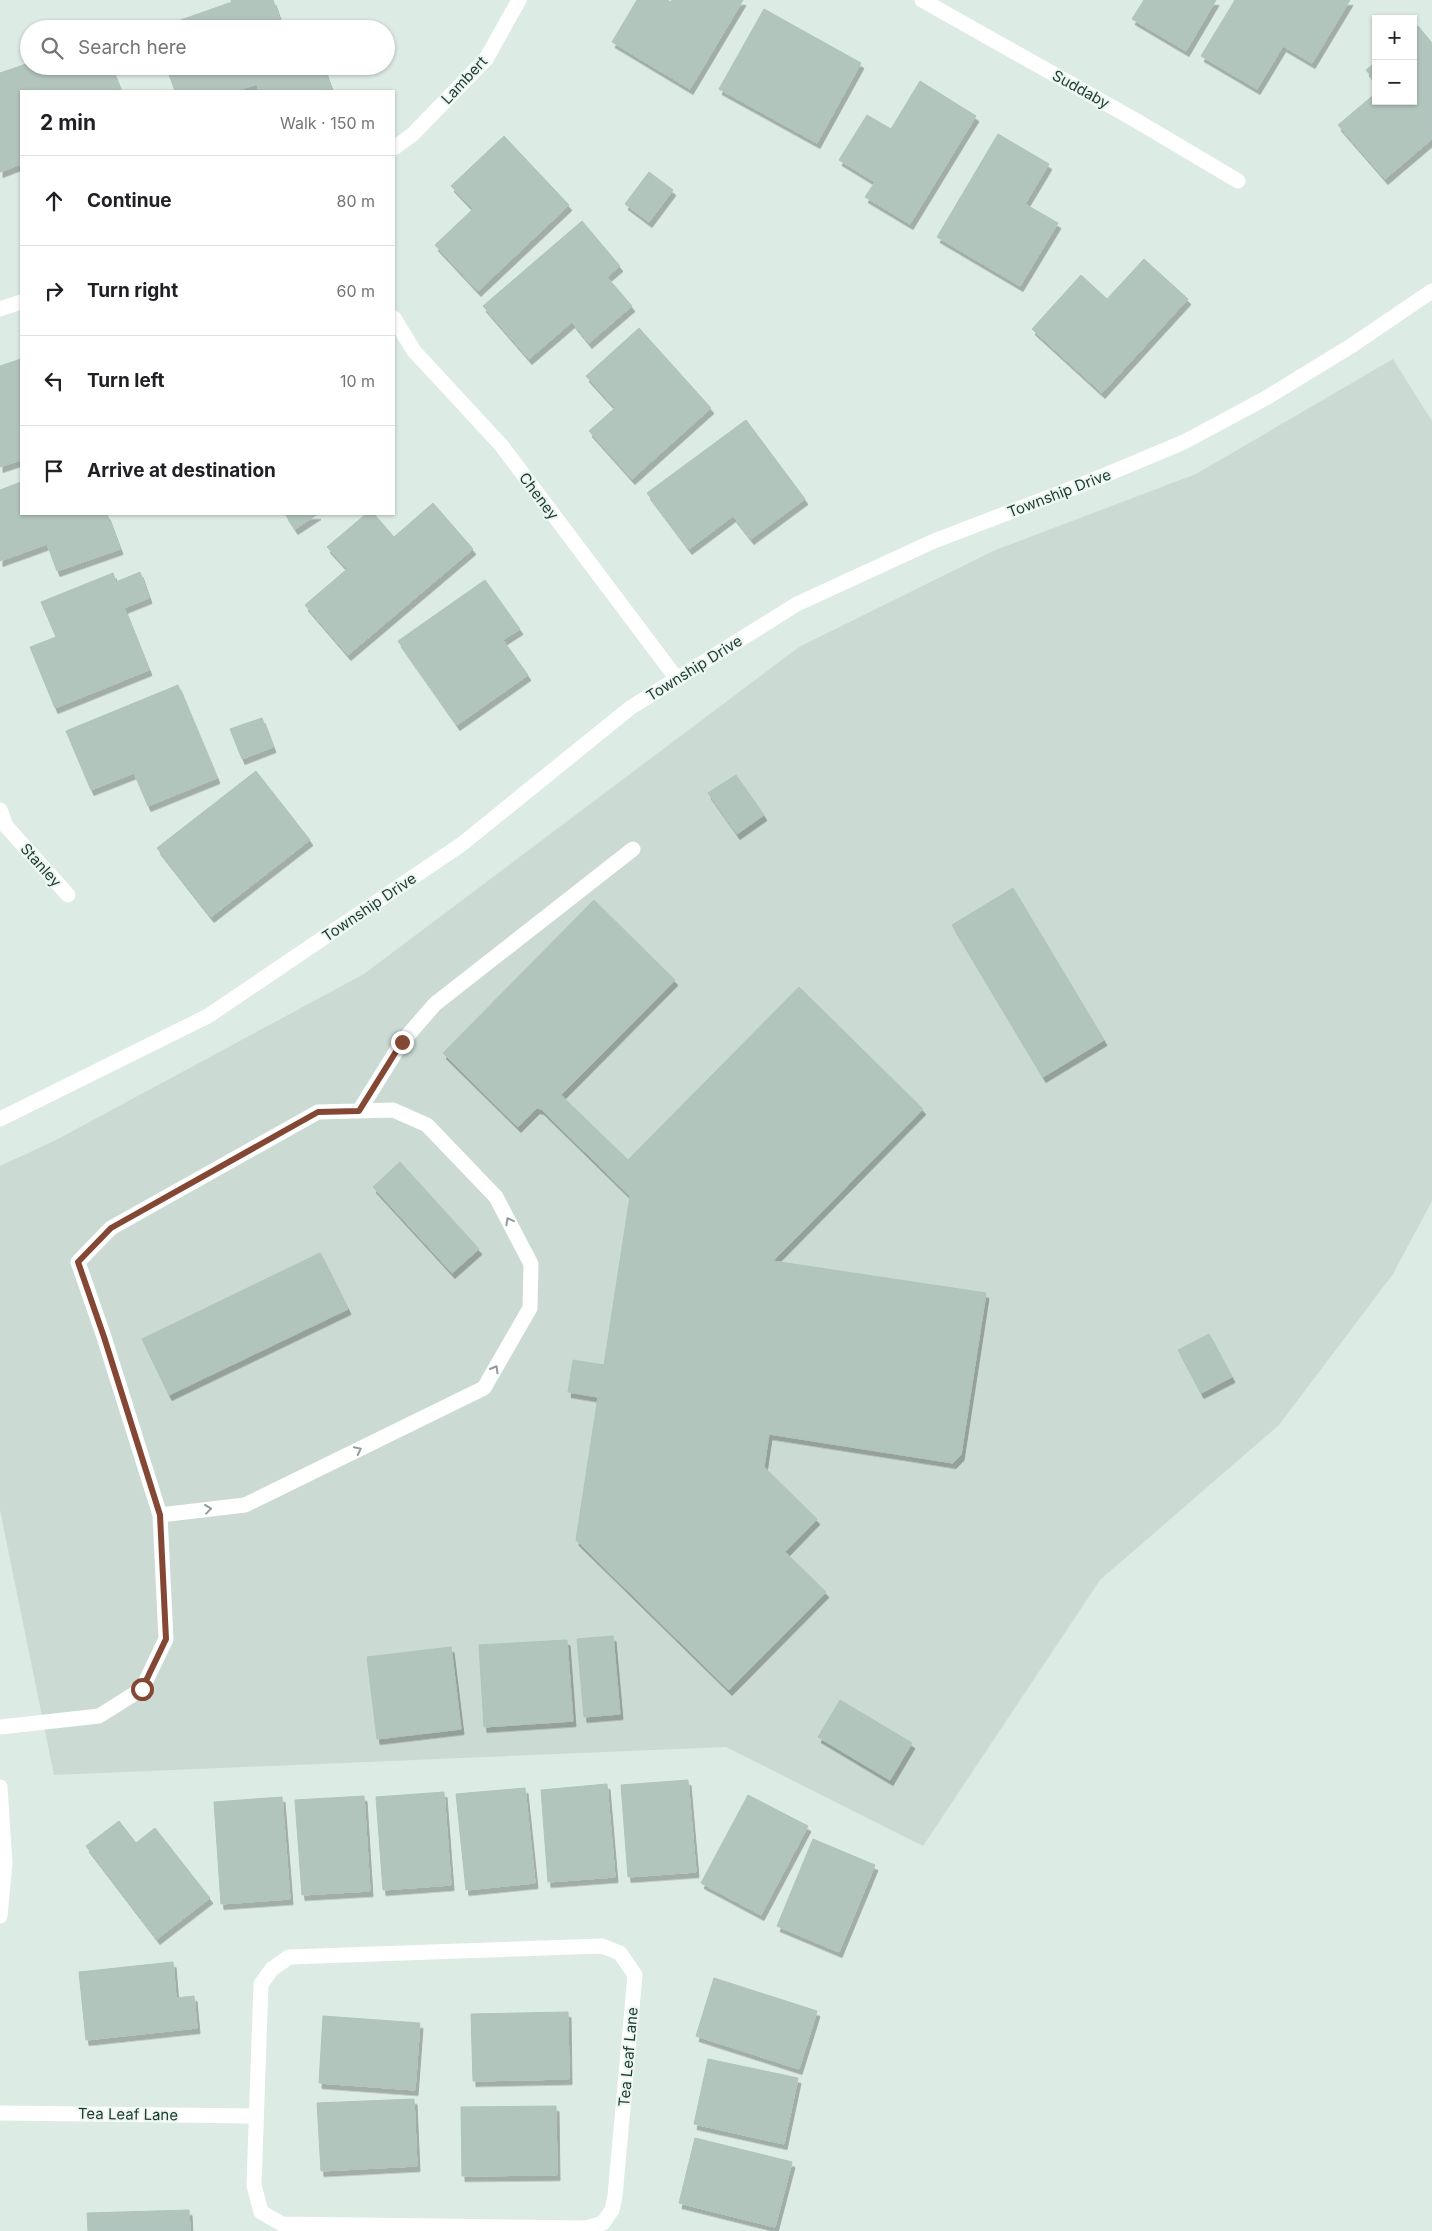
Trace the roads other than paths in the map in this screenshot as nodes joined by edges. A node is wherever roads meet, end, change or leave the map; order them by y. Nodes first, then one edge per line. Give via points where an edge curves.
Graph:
1 (519, 0) edge
2 (922, 0) edge
3 (395, 147) edge
4 (1238, 181) dead end
5 (1432, 291) edge
6 (20, 302) edge
7 (0, 310) edge
8 (395, 320) edge
9 (677, 679) junction
10 (0, 810) edge
11 (633, 849) dead end
12 (68, 895) dead end
13 (359, 1111) junction
14 (0, 1119) edge
15 (160, 1515) junction
16 (0, 1727) edge
17 (0, 1787) edge
18 (0, 1916) edge
19 (0, 2113) edge
20 (256, 2116) junction

1 - 3 street, Lambert via 486,59 412,135
2 - 4 street, Suddaby
5 - 9 street, Township Drive via 1266,398 1184,442 1091,482 934,541 797,604
6 - 7 street
8 - 9 street, Cheney via 414,351 501,445
9 - 14 street, Township Drive via 630,708 462,844 208,1016
10 - 12 street, Stanley via 6,826
11 - 13 street via 435,1004 402,1042
13 - 15 street via 318,1112 111,1228 78,1262
15 -> 13 street via 245,1505 484,1388 530,1308 531,1264 496,1197 427,1125 393,1110
15 - 16 street via 166,1639 142,1689 99,1716
17 - 18 street via 5,1863
19 - 20 street, Tea Leaf Lane
20 - 20 street, Tea Leaf Lane via 254,2185 261,2212 282,2224 587,2228 603,2223 612,2210 615,2196 635,1975 620,1953 602,1946 289,1957 272,1969 260,1984

